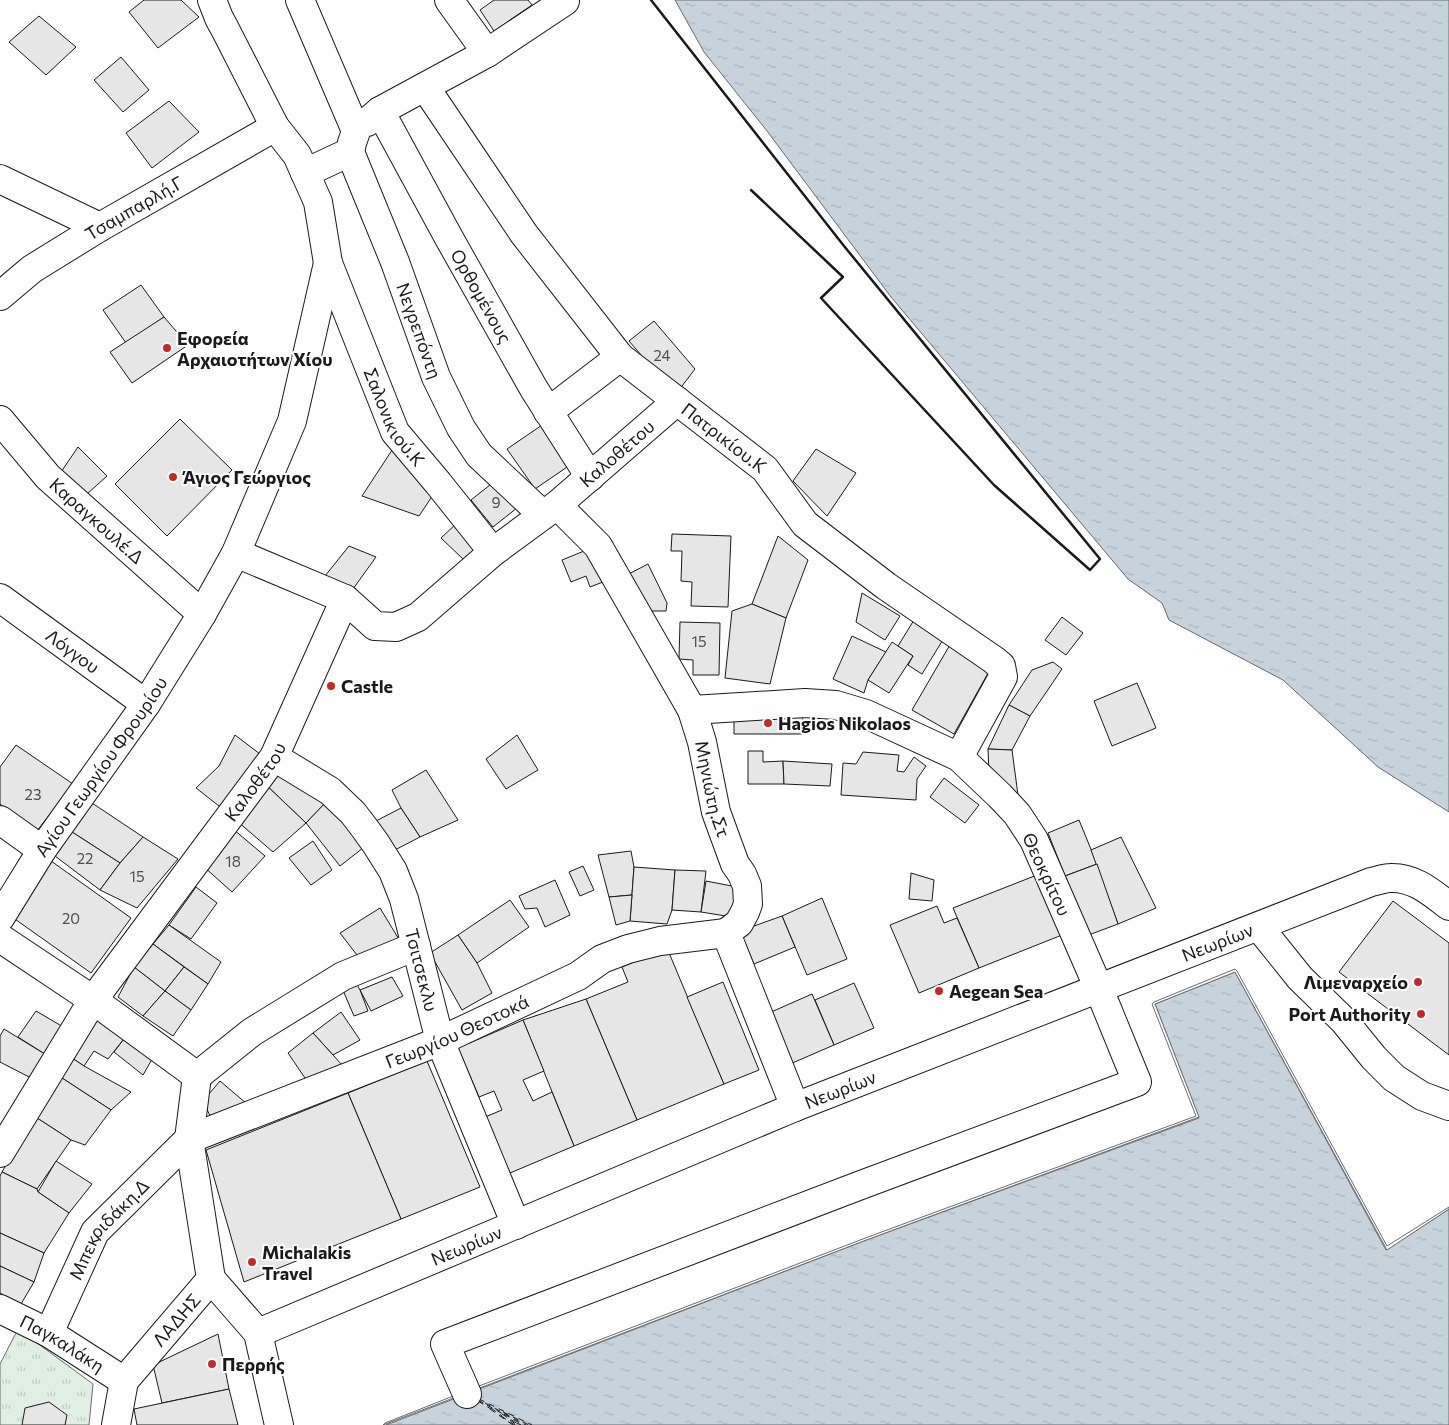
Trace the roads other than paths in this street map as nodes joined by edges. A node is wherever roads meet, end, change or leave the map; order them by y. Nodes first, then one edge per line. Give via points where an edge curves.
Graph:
1 (212, 0) edge
2 (300, 0) edge
3 (449, 0) edge
4 (565, 0) edge
5 (488, 53) junction
6 (425, 87) junction
7 (380, 111) junction
8 (275, 127) junction
9 (353, 135) junction
10 (305, 173) junction
11 (0, 179) edge
12 (100, 227) junction
13 (328, 263) junction
14 (0, 296) edge
15 (620, 357) junction
16 (676, 401) junction
17 (548, 412) junction
18 (0, 420) edge
19 (590, 477) junction
20 (550, 510) junction
21 (493, 552) junction
22 (236, 553) junction
23 (0, 598) edge
24 (345, 599) junction
25 (202, 614) junction
26 (146, 704) junction
27 (692, 710) junction
28 (274, 757) junction
29 (959, 757) junction
30 (0, 820) edge
31 (42, 850) junction
32 (1439, 899) edge
33 (0, 918) edge
34 (1258, 927) junction
35 (726, 933) junction
36 (0, 938) edge
37 (416, 946) junction
38 (1099, 989) junction
39 (93, 1000) junction
40 (440, 1040) junction
41 (197, 1076) junction
42 (1449, 1106) edge
43 (795, 1107) junction
44 (189, 1139) junction
45 (0, 1153) edge
46 (516, 1225) junction
47 (211, 1279) junction
48 (0, 1310) edge
49 (49, 1333) junction
50 (258, 1333) junction
51 (124, 1381) junction
52 (467, 1394) dead end
53 (116, 1425) edge
54 (279, 1425) edge

1 - 8 street
2 - 9 street, Νεγρεπόντη
3 - 5 street
4 - 5 street
5 - 6 street
6 - 7 street
6 - 15 street, Πατρικίου.Κ via 524,234
7 - 9 street
7 - 17 street, Ορθομένους
8 - 10 street via 297,155
8 - 12 street, Τσαμπαρλή.Γ
9 - 10 street
9 - 20 street, Νεγρεπόντη via 436,377 461,428 479,455
10 - 13 street via 318,202
11 - 12 street
12 - 14 street, Τσαμπαρλή.Γ via 32,269
13 - 21 street, Σαλονικιού.Κ via 395,432
13 - 22 street, Αγίου Γεωργίου Φρουρίου via 292,421
15 - 16 street, Πατρικίου.Κ
15 - 17 street
16 - 19 street, Καλοθέτου
16 - 29 street, Πατρικίου.Κ via 765,470 804,524 1001,666 1003,677
17 - 19 street, Ορθομένους
18 - 25 street, Καραγκουλέ.Δ via 48,477
19 - 20 street, Καλοθέτου
20 - 21 street, Καλοθέτου
20 - 27 street, Μηνιώτη.Στ via 598,546
21 - 24 street, Καλοθέτου via 418,617 396,628 375,626
22 - 24 street
22 - 25 street, Αγίου Γεωργίου Φρουρίου
23 - 26 street, Λόγγου
24 - 28 street, Καλοθέτου
25 - 26 street, Αγίου Γεωργίου Φρουρίου
26 - 31 street, Αγίου Γεωργίου Φρουρίου
27 - 29 street, Θεοκρίτου via 804,703 836,706 866,714
27 - 35 street, Μηνιώτη.Στ via 716,812 735,864 747,886 745,912
28 - 37 street, Τσιτσεκλυ via 330,791 366,830 393,871
28 - 39 street, Καλοθέτου
29 - 38 street, Θεοκρίτου via 1017,814 1034,840
30 - 31 street
31 - 33 street, Αγίου Γεωργίου Φρουρίου
32 - 34 street, Νεωρίων via 1418,883 1389,878 1371,882
34 - 38 street, Νεωρίων
34 - 42 street via 1300,978 1344,1020 1394,1078 1422,1096
35 - 40 street, Γεωργίου Θεοτοκά via 660,941 628,949 602,960 578,976
35 - 43 street
36 - 39 street
37 - 40 street, Τσιτσεκλυ
37 - 41 street via 343,976 252,1032
38 - 43 street, Νεωρίων
38 - 52 street, Θεοκρίτου via 1136,1082 446,1344
39 - 41 street
39 - 45 street, Καλοθέτου
40 - 44 street, Γεωργίου Θεοτοκά
40 - 46 street, Τσιτσεκλυ
41 - 44 street
43 - 46 street, Νεωρίων
44 - 47 street
44 - 49 street, Μπεκριδάκη.Δ via 95,1232
46 - 50 street, Νεωρίων
47 - 50 street, ΛΑΔΗΣ
47 - 51 street, ΛΑΔΗΣ
48 - 49 street, Παγκαλάκη
49 - 51 street, Παγκαλάκη
50 - 54 street
51 - 53 street

